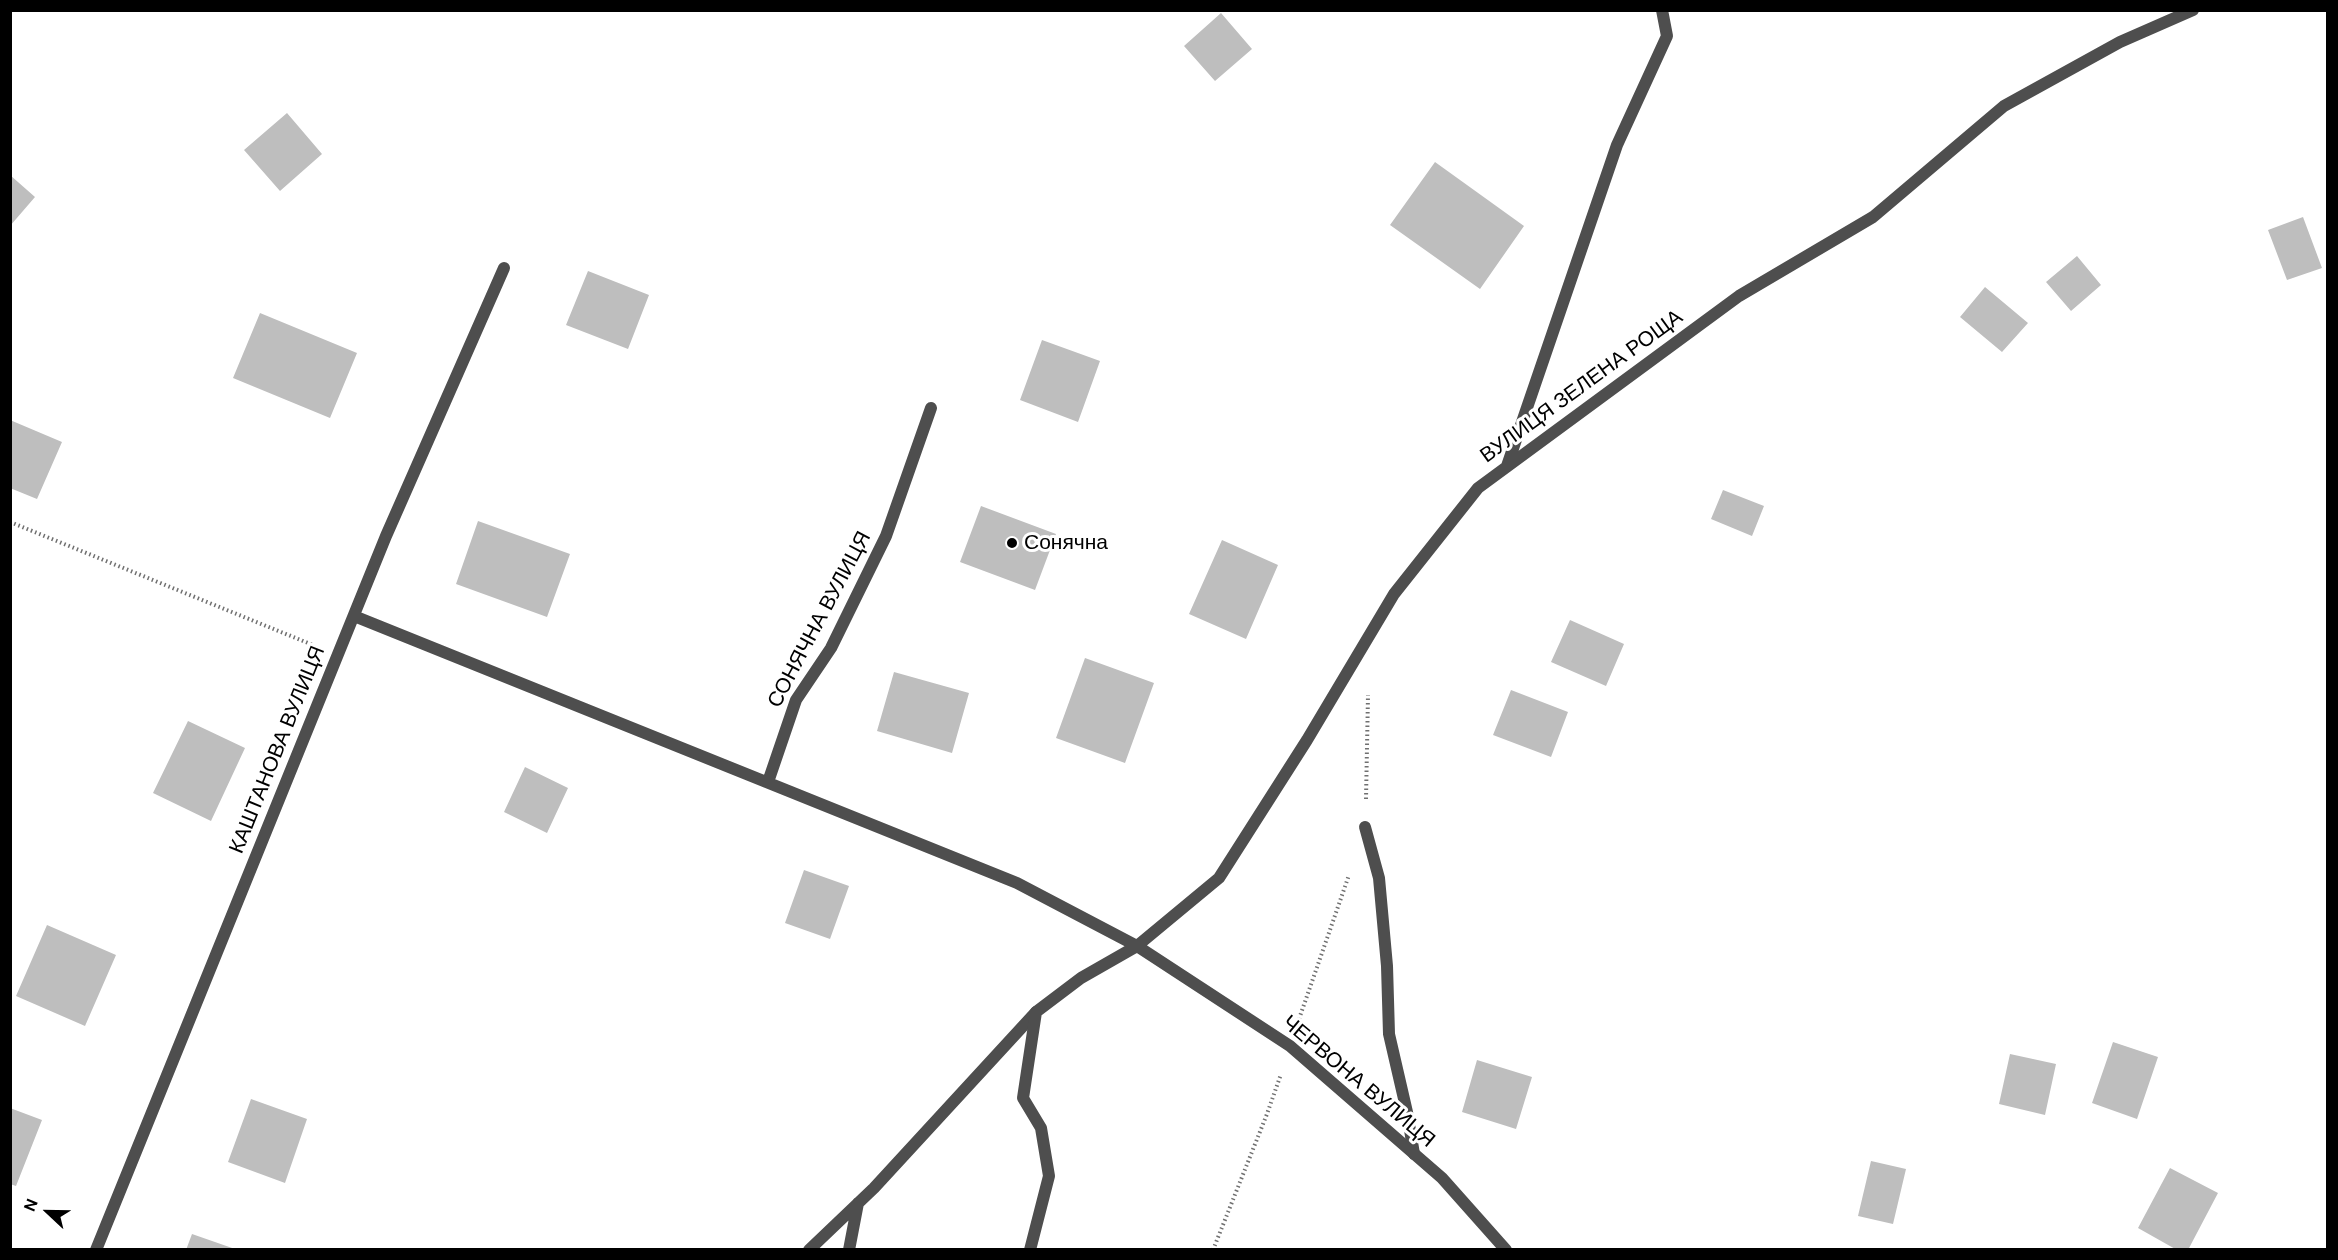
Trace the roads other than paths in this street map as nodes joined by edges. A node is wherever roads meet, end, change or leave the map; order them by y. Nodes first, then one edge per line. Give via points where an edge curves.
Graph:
1 (1662, 10) edge
2 (2193, 10) edge
3 (504, 268) dead end
4 (931, 408) dead end
5 (1507, 466) junction
6 (354, 616) junction
7 (768, 782) junction
8 (1365, 827) road end
9 (1137, 946) junction
10 (1036, 1012) junction
11 (1414, 1154) junction
12 (858, 1203) junction
13 (96, 1250) edge
14 (809, 1250) edge
15 (849, 1250) edge
16 (1030, 1250) edge
17 (1506, 1250) edge

1 - 5 street via 1667,36 1617,146
2 - 5 street, ВУЛИЦЯ ЗЕЛЕНА РОЩА via 2120,42 2004,106 1873,217 1739,296
3 - 6 street, КАШТАНОВА ВУЛИЦЯ
4 - 7 street, СОНЯЧНА ВУЛИЦЯ via 886,536 831,648 796,700
5 - 9 street, ВУЛИЦЯ ЗЕЛЕНА РОЩА via 1478,488 1394,594 1219,878
6 - 7 street, ЧЕРВОНА ВУЛИЦЯ
6 - 13 street, КАШТАНОВА ВУЛИЦЯ
7 - 9 street, ЧЕРВОНА ВУЛИЦЯ via 1017,883
8 - 11 street via 1379,878 1389,1034
9 - 10 street, ВУЛИЦЯ ЗЕЛЕНА РОЩА via 1081,978
9 - 11 street, ЧЕРВОНА ВУЛИЦЯ via 1290,1046
10 - 12 street, ВУЛИЦЯ ЗЕЛЕНА РОЩА
10 - 16 street via 1023,1098 1041,1128 1049,1176
11 - 17 street, ЧЕРВОНА ВУЛИЦЯ via 1442,1178
12 - 14 street, ВУЛИЦЯ ЗЕЛЕНА РОЩА
12 - 15 street

